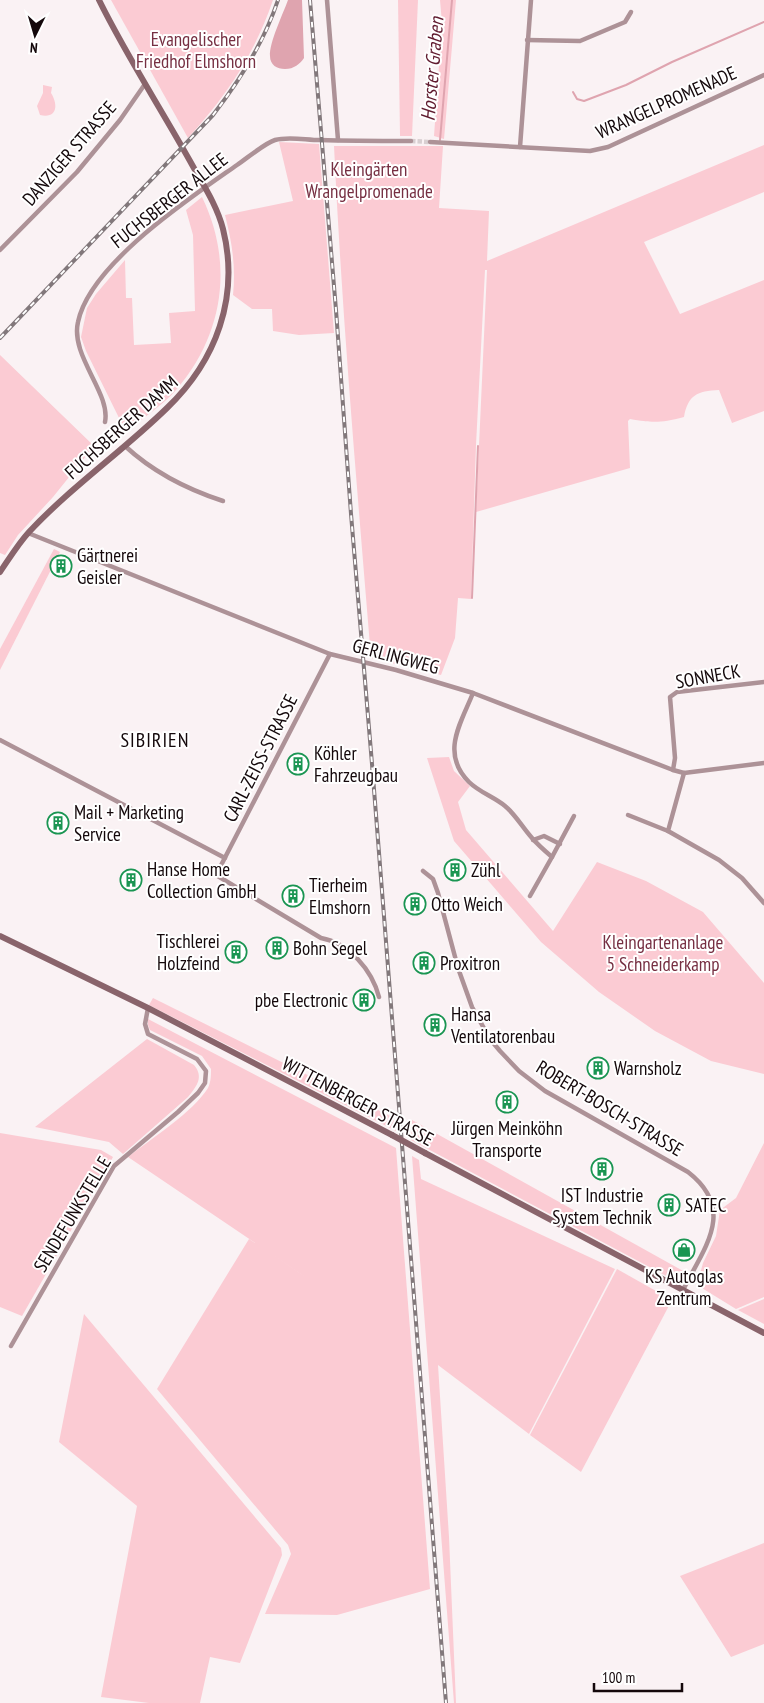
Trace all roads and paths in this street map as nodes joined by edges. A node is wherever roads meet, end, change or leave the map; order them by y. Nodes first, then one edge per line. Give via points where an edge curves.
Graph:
1 (99, 0) edge
2 (327, 0) edge
3 (531, 0) edge
4 (631, 12) dead end
5 (528, 40) junction
6 (764, 75) edge
7 (145, 84) junction
8 (338, 140) junction
9 (411, 141) tunnel mouth
10 (430, 142) tunnel mouth
11 (520, 147) junction
12 (204, 188) junction
13 (0, 250) edge
14 (105, 422) dead end
15 (125, 446) junction
16 (223, 501) dead end
17 (28, 533) junction
18 (3, 563) edge
19 (0, 572) edge
20 (330, 654) junction
21 (764, 682) edge
22 (473, 693) junction
23 (0, 740) edge
24 (764, 763) edge
25 (673, 770) junction
26 (684, 773) junction
27 (628, 815) dead end
28 (574, 816) dead end
29 (668, 831) junction
30 (533, 840) junction
31 (560, 844) junction
32 (552, 857) junction
33 (225, 858) junction
34 (423, 871) dead end
35 (530, 896) dead end
36 (764, 904) edge
37 (0, 936) edge
38 (379, 997) dead end
39 (148, 1008) junction
40 (683, 1290) junction
41 (764, 1334) edge
42 (11, 1346) dead end

1 - 7 main road, FUCHSBERGER DAMM
2 - 8 street
3 - 5 street
4 - 5 street via 625,22 580,41
5 - 11 street
6 - 11 street, WRANGELPROMENADE via 608,147 577,152
7 - 12 main road, FUCHSBERGER DAMM
7 - 13 street, DANZIGER STRASSE via 77,172
8 - 9 street
8 - 12 street, FUCHSBERGER ALLEE via 274,140
10 - 11 street, WRANGELPROMENADE
12 - 14 street, FUCHSBERGER ALLEE via 122,254 106,271 82,307 76,337 106,410
12 - 15 main road, FUCHSBERGER DAMM via 223,229 227,255 228,283 222,319 209,355 194,379 166,410
15 - 16 street via 160,473
15 - 17 main road, FUCHSBERGER DAMM
17 - 18 main road
17 - 20 street, GERLINGWEG
18 - 19 main road
20 - 22 street, GERLINGWEG
20 - 33 street, CARL-ZEISS-STRASSE
21 - 25 street, SONNECK via 677,692 670,697
22 - 25 street, GERLINGWEG
22 - 30 street via 454,744 458,768 470,782 506,806
23 - 33 street
24 - 26 street, GERLINGWEG
25 - 26 street, GERLINGWEG
26 - 29 street
27 - 29 street
28 - 31 street
29 - 36 street via 719,860 742,878
30 - 31 street via 544,836
30 - 32 street
31 - 32 street
32 - 35 street
33 - 38 street, CARL-ZEISS-STRASSE via 216,875 321,938 333,940 370,974
34 - 40 street, ROBERT-BOSCH-STRASSE via 433,879 472,1007 500,1051 545,1091 686,1171 705,1189 713,1207 713,1225
37 - 39 main road, WITTENBERGER STRASSE
39 - 40 main road, WITTENBERGER STRASSE, bridge
39 - 42 street, SENDEFUNKSTELLE via 145,1024 148,1034 197,1059 206,1072 205,1083 178,1112 114,1166
40 - 41 main road, WITTENBERGER STRASSE

